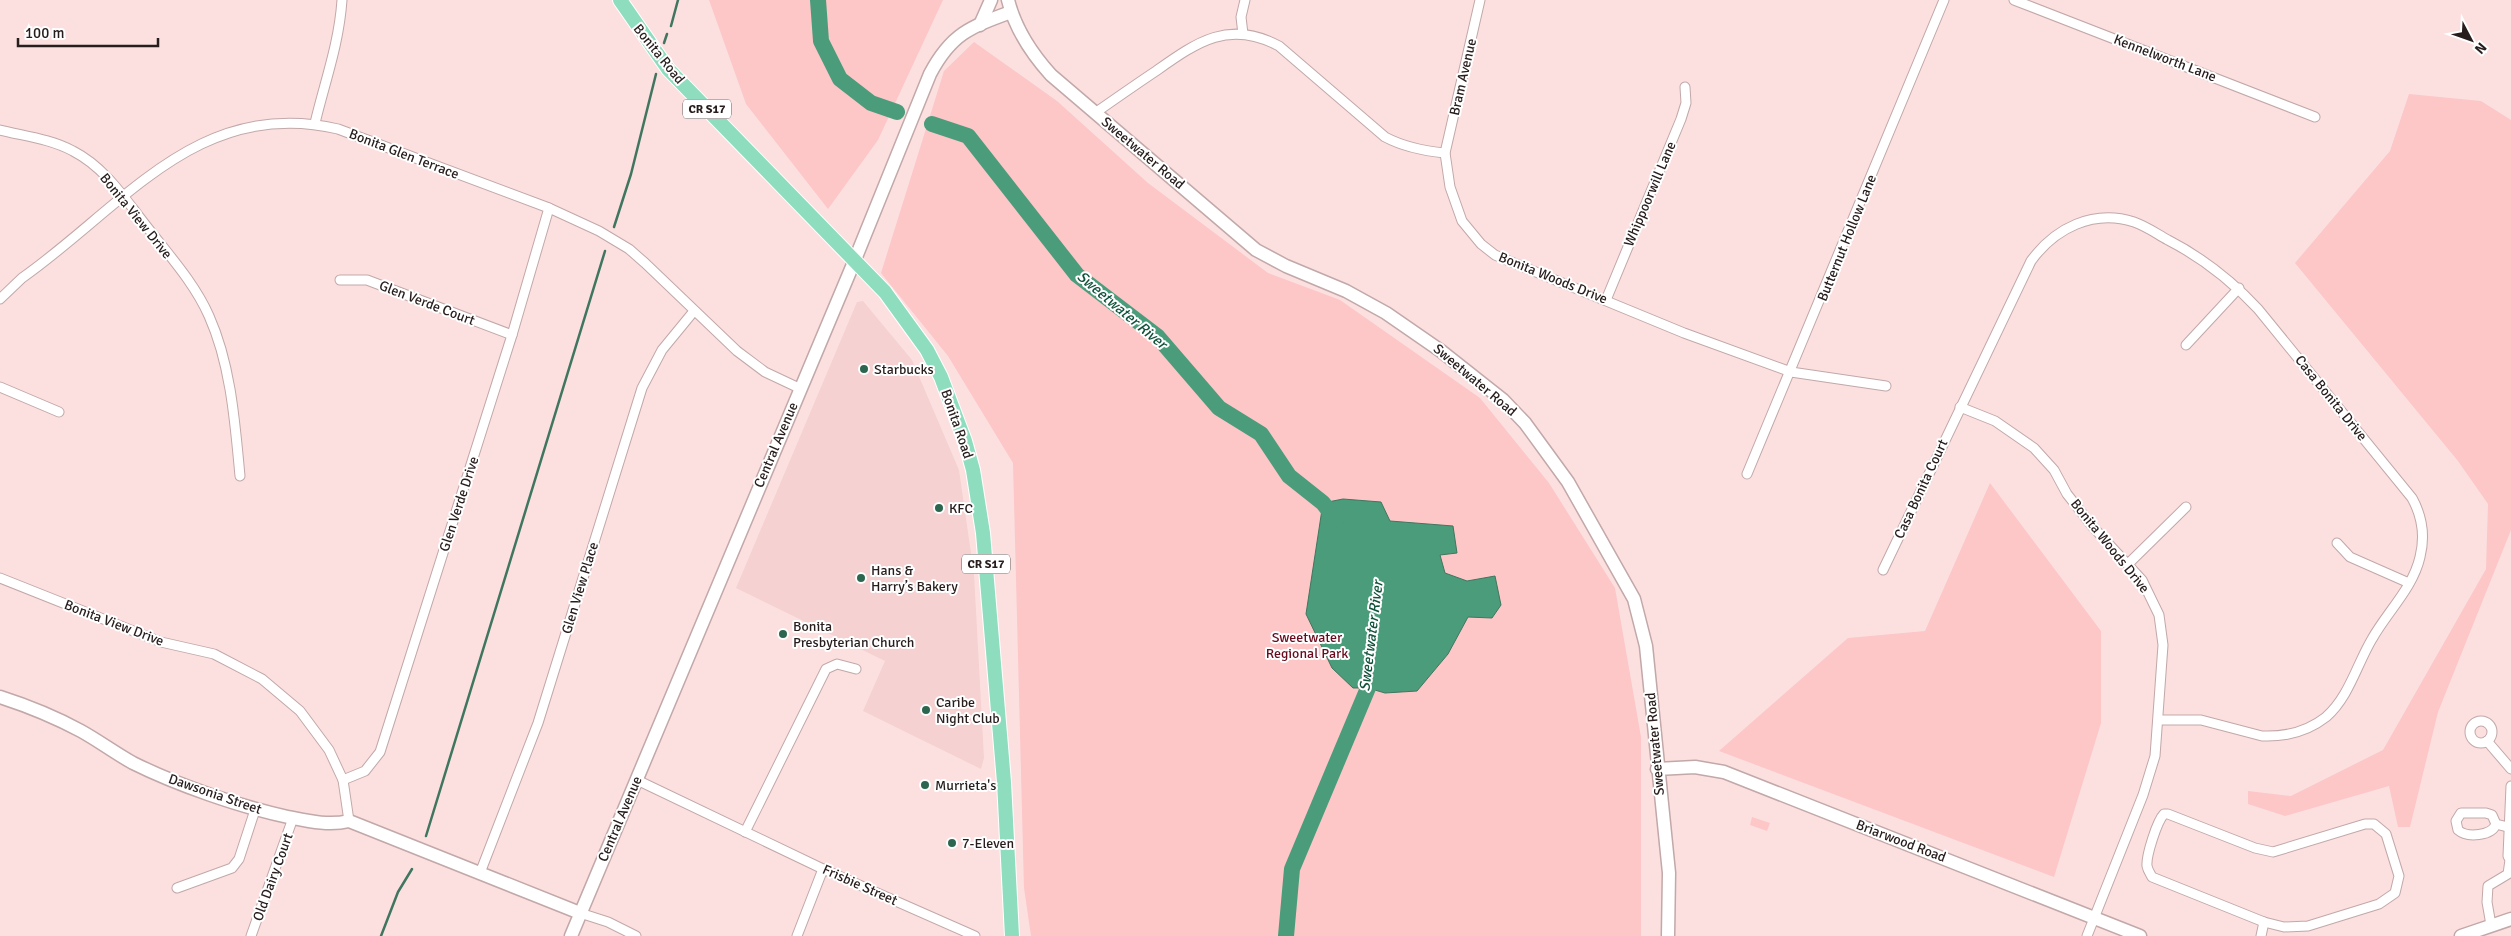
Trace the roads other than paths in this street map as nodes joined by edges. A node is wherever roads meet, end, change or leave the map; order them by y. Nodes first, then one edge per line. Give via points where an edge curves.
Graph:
1 (342, 0) edge
2 (620, 0) edge
3 (991, 0) edge
4 (1244, 0) edge
5 (1480, 0) edge
6 (1944, 0) edge
7 (2014, 0) edge
8 (1010, 6) edge
9 (980, 25) junction
10 (1243, 34) junction
11 (1685, 87) dead end
12 (1095, 113) junction
13 (2315, 117) dead end
14 (316, 124) junction
15 (0, 130) edge
16 (1446, 153) junction
17 (124, 197) junction
18 (549, 208) junction
19 (854, 262) junction
20 (340, 280) dead end
21 (2239, 288) junction
22 (0, 299) edge
23 (1606, 300) junction
24 (694, 311) junction
25 (512, 335) junction
26 (2186, 345) dead end
27 (1791, 372) junction
28 (1886, 386) dead end
29 (0, 387) edge
30 (800, 388) junction
31 (1960, 407) junction
32 (59, 412) dead end
33 (1747, 474) dead end
34 (240, 476) dead end
35 (2186, 507) dead end
36 (2337, 543) dead end
37 (2128, 564) junction
38 (1883, 570) dead end
39 (0, 578) edge
40 (2409, 584) junction
41 (856, 669) dead end
42 (0, 697) edge
43 (2160, 720) junction
44 (2487, 741) dead end
45 (1657, 769) junction
46 (2511, 769) edge
47 (343, 780) junction
48 (637, 780) junction
49 (2511, 786) edge
50 (255, 810) junction
51 (293, 818) junction
52 (348, 822) junction
53 (2496, 824) dead end
54 (2510, 828) edge
55 (745, 832) junction
56 (823, 869) junction
57 (480, 873) junction
58 (2501, 880) junction
59 (2511, 880) edge
60 (177, 888) dead end
61 (580, 913) junction
62 (2094, 918) junction
63 (2511, 919) edge
64 (2264, 922) junction
65 (2493, 931) edge
66 (251, 936) edge
67 (571, 936) edge
68 (636, 936) edge
69 (796, 936) edge
70 (975, 936) edge
71 (1012, 936) edge
72 (1668, 936) edge
73 (2087, 936) edge
74 (2140, 936) edge
75 (2262, 936) edge
76 (2460, 936) edge

1 - 14 street via 337,46
2 - 19 main road, Bonita Road / CR S17 via 668,69
3 - 9 main road
4 - 10 street
5 - 16 street, Bram Avenue
6 - 27 street, Butternut Hollow Lane
7 - 13 street, Kennelworth Lane
8 - 9 main road, Central Avenue
8 - 12 main road, Sweetwater Road via 1037,60
9 - 19 main road, Central Avenue via 956,38 941,52 921,93
10 - 12 street via 1222,35 1192,45
10 - 16 street via 1279,46 1385,137 1406,146
11 - 23 street, Whippoorwill Lane via 1686,104 1681,119
12 - 45 main road, Sweetwater Road via 1256,250 1386,313 1449,357 1503,400 1525,423 1557,464 1634,599 1646,646
14 - 17 street, Bonita Glen Terrace via 271,123 227,132 173,158
14 - 18 street, Bonita Glen Terrace via 338,129
15 - 17 street, Bonita View Drive via 71,150 110,179
16 - 23 street, Bonita Woods Drive via 1454,202 1465,225 1481,244 1509,261
17 - 22 street, Bonita Glen Terrace
17 - 34 street, Bonita View Drive via 194,289 209,316 220,345 229,387
18 - 24 street, Bonita Glen Terrace via 629,249
18 - 25 street, Glen Verde Drive
19 - 30 main road, Central Avenue
19 - 71 main road, Bonita Road / CR S17 via 885,292 927,350 944,386 973,470 983,533 1004,782
20 - 25 street, Glen Verde Court via 367,280
21 - 26 street
21 - 31 street, Casa Bonita Drive via 2193,253 2136,223 2104,218 2072,225 2053,236 2031,261
21 - 40 street, Casa Bonita Drive via 2412,498 2420,516 2422,537 2417,566
23 - 27 street, Bonita Woods Drive
24 - 30 street, Bonita Glen Terrace via 765,372
24 - 57 street, Glen View Place via 662,350 642,388 538,723
25 - 47 street, Glen Verde Drive via 380,752 365,771
27 - 28 street, Bonita Woods Drive
27 - 33 street, Butternut Hollow Lane
29 - 32 street
30 - 48 main road, Central Avenue
31 - 37 street, Bonita Woods Drive via 1996,420 2034,448 2054,470 2067,494 2093,528
31 - 38 street, Casa Bonita Court
35 - 37 street
36 - 40 street via 2350,557
37 - 43 street, Bonita Woods Drive via 2150,594 2158,616 2163,645
39 - 47 street, Bonita View Drive via 161,642 214,654 247,669 288,699 310,723 329,750
40 - 43 street, Casa Bonita Drive via 2372,638 2342,699 2328,715 2310,727 2272,737 2200,720
41 - 55 street via 837,664 826,669
42 - 50 main road, Dawsonia Street via 79,730 134,763
43 - 62 street, Bonita Woods Drive via 2152,770
44 - 46 street
45 - 62 main road, Briarwood Road via 1695,767 1724,772
45 - 72 main road, Sweetwater Road via 1669,873
47 - 52 street, Bonita View Drive
48 - 55 street, Frisbie Street
48 - 61 main road, Central Avenue
49 - 54 street
50 - 51 main road, Dawsonia Street
50 - 60 street via 239,859 232,868
51 - 52 main road, Dawsonia Street
51 - 66 street, Old Dairy Court
52 - 57 main road, Dawsonia Street
53 - 54 street
54 - 58 street via 2508,874
55 - 56 street, Frisbie Street
56 - 69 street
56 - 70 street, Frisbie Street
57 - 61 main road, Dawsonia Street
58 - 59 street
58 - 65 street via 2488,886 2487,902
61 - 67 main road, Central Avenue
61 - 68 street
62 - 73 street, Bonita Woods Drive
62 - 74 main road, Briarwood Road
63 - 65 main road
64 - 64 street via 2284,927 2308,926 2388,900 2397,889 2400,876 2386,834 2374,824 2365,824 2273,852 2168,814 2161,817 2147,861 2152,877
64 - 75 street
65 - 76 main road

